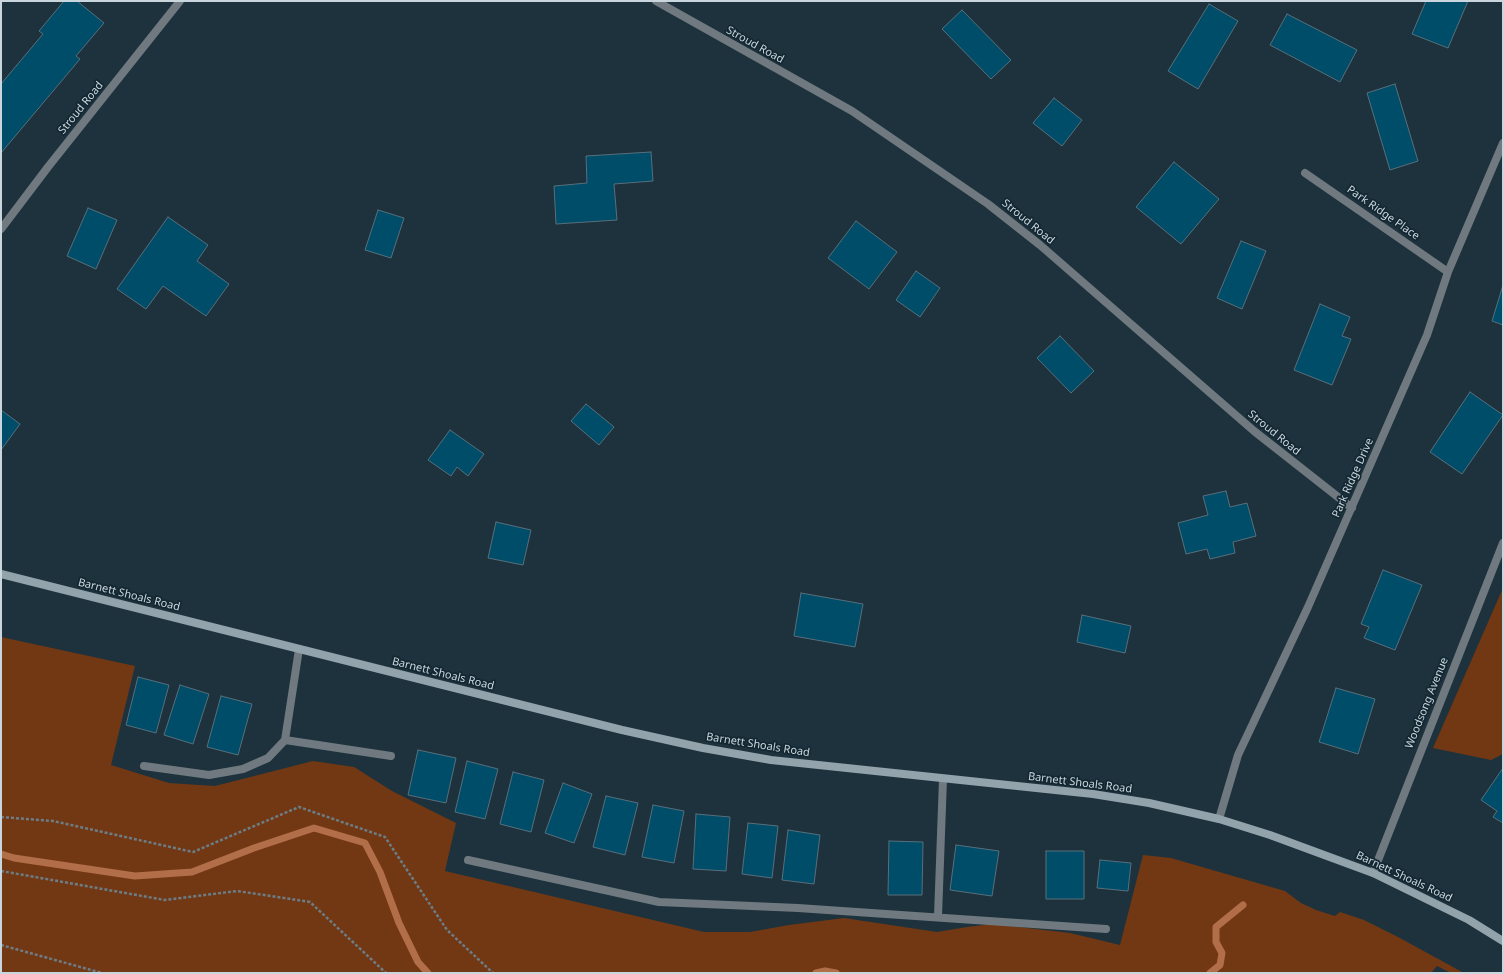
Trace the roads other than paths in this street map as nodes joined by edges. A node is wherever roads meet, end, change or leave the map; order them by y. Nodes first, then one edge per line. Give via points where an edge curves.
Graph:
1 (180, 1) edge
2 (656, 1) edge
3 (1503, 143) edge
4 (1305, 173) dead end
5 (1, 229) edge
6 (1448, 272) junction
7 (1352, 508) junction
8 (1503, 543) edge
9 (1, 574) edge
10 (299, 649) junction
11 (285, 740) junction
12 (392, 756) dead end
13 (144, 766) dead end
14 (943, 779) junction
15 (1219, 819) junction
16 (468, 860) dead end
17 (1373, 873) junction
18 (938, 916) junction
19 (1106, 929) dead end
20 (1503, 941) edge

1 - 5 street, Stroud Road
2 - 7 street, Stroud Road via 852,111 988,204 1040,245 1254,431
3 - 6 street, Park Ridge Drive
4 - 6 street, Park Ridge Place
6 - 7 street, Park Ridge Drive via 1427,336
7 - 15 street, Park Ridge Drive via 1238,755
8 - 17 street, Woodsong Avenue
9 - 10 main road, Barnett Shoals Road
10 - 11 street
10 - 14 main road, Barnett Shoals Road via 703,748 771,760
11 - 12 street
11 - 13 street via 268,758 243,769 209,775
14 - 15 main road, Barnett Shoals Road via 1093,794 1149,803
14 - 18 street
15 - 17 main road, Barnett Shoals Road
16 - 18 street via 659,902
17 - 20 main road, Barnett Shoals Road via 1469,920
18 - 19 street

